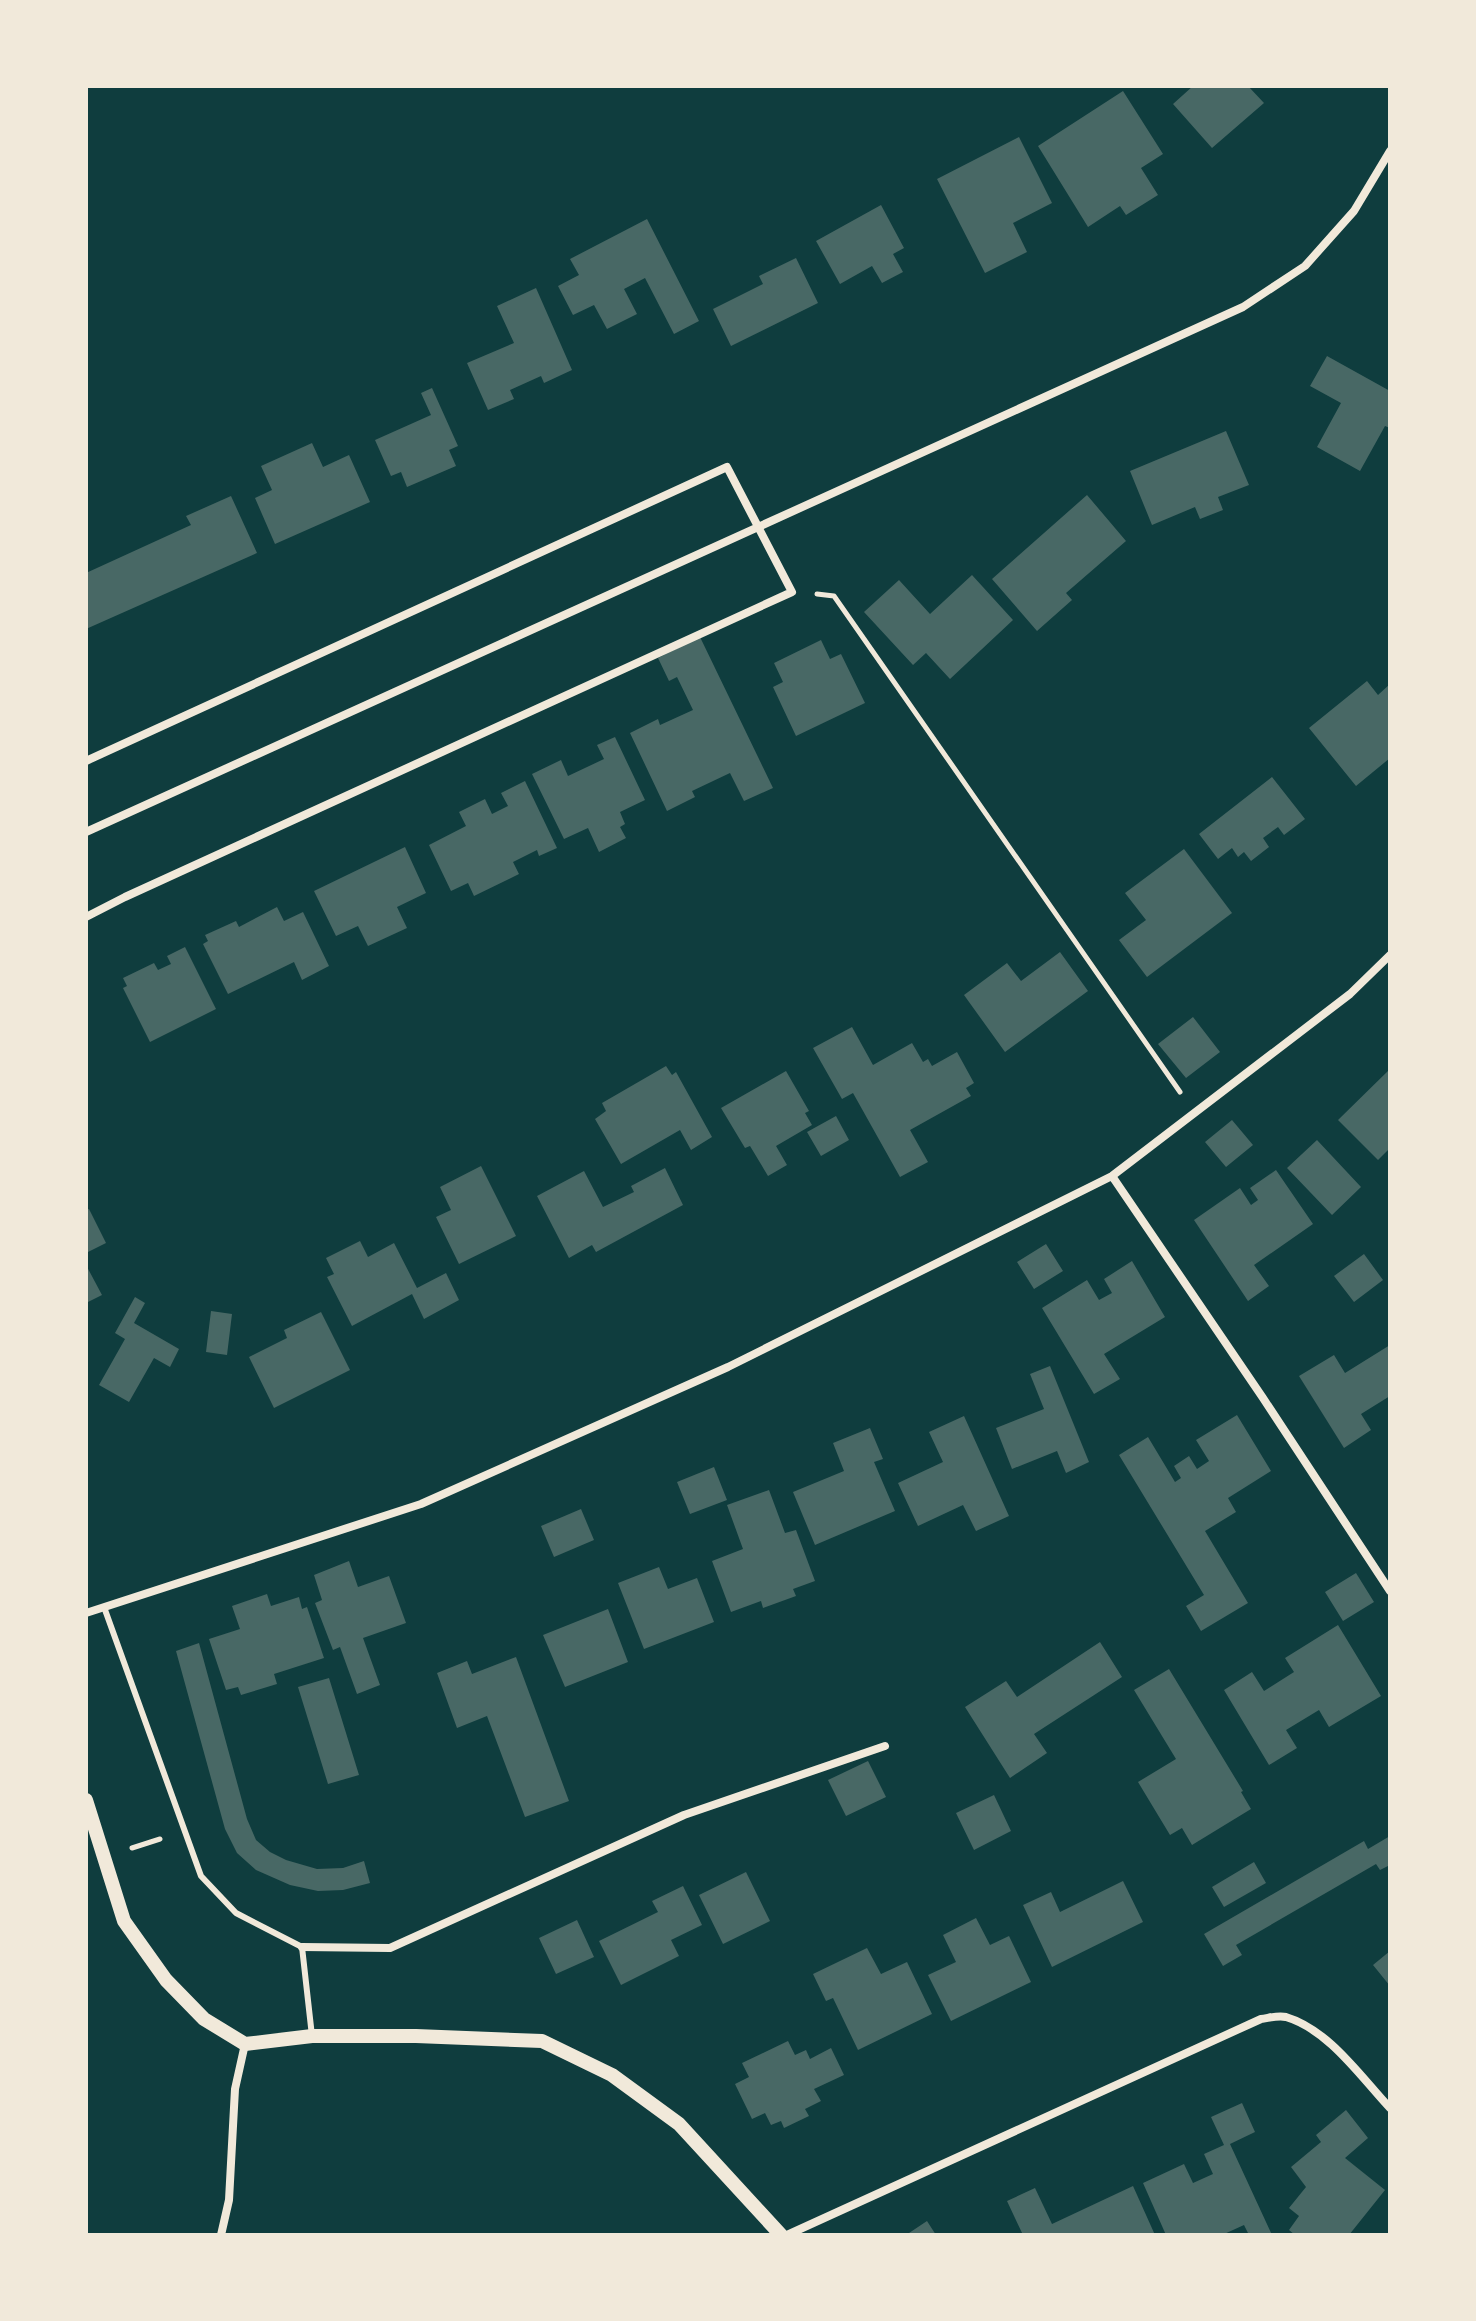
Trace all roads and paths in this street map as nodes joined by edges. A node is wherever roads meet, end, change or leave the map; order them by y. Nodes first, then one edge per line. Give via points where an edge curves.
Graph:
1 (1390, 151) edge
2 (759, 526) junction
3 (792, 592) junction
4 (86, 761) edge
5 (86, 832) edge
6 (86, 917) edge
7 (1390, 955) edge
8 (1195, 1113) junction
9 (1112, 1176) junction
10 (1390, 1591) edge
11 (104, 1607) junction
12 (86, 1613) edge
13 (885, 1746) dead end
14 (86, 1800) edge
15 (184, 1831) junction
16 (105, 1858) junction
17 (302, 1947) junction
18 (312, 2036) junction
19 (245, 2044) junction
20 (1390, 2108) edge
21 (221, 2235) edge
22 (781, 2235) edge
23 (787, 2235) edge

1 - 2 street via 1354,211 1305,266 1243,307
2 - 3 street
2 - 4 street via 727,467
2 - 5 street
3 - 6 street
3 - 8 path via 834,596
7 - 8 street via 1350,994
8 - 9 street
9 - 10 street
9 - 11 street via 728,1367 421,1504
11 - 12 street
11 - 15 lane
13 - 17 street via 684,1815 390,1948
14 - 16 street
15 - 16 path
15 - 17 lane via 201,1876 236,1913
16 - 19 street via 124,1921 166,1980 204,2019
17 - 18 lane
18 - 19 street
18 - 22 street via 542,2041 612,2075 679,2124
19 - 21 street via 235,2089 229,2200
20 - 23 street via 1329,2042 1283,2015 1261,2019

